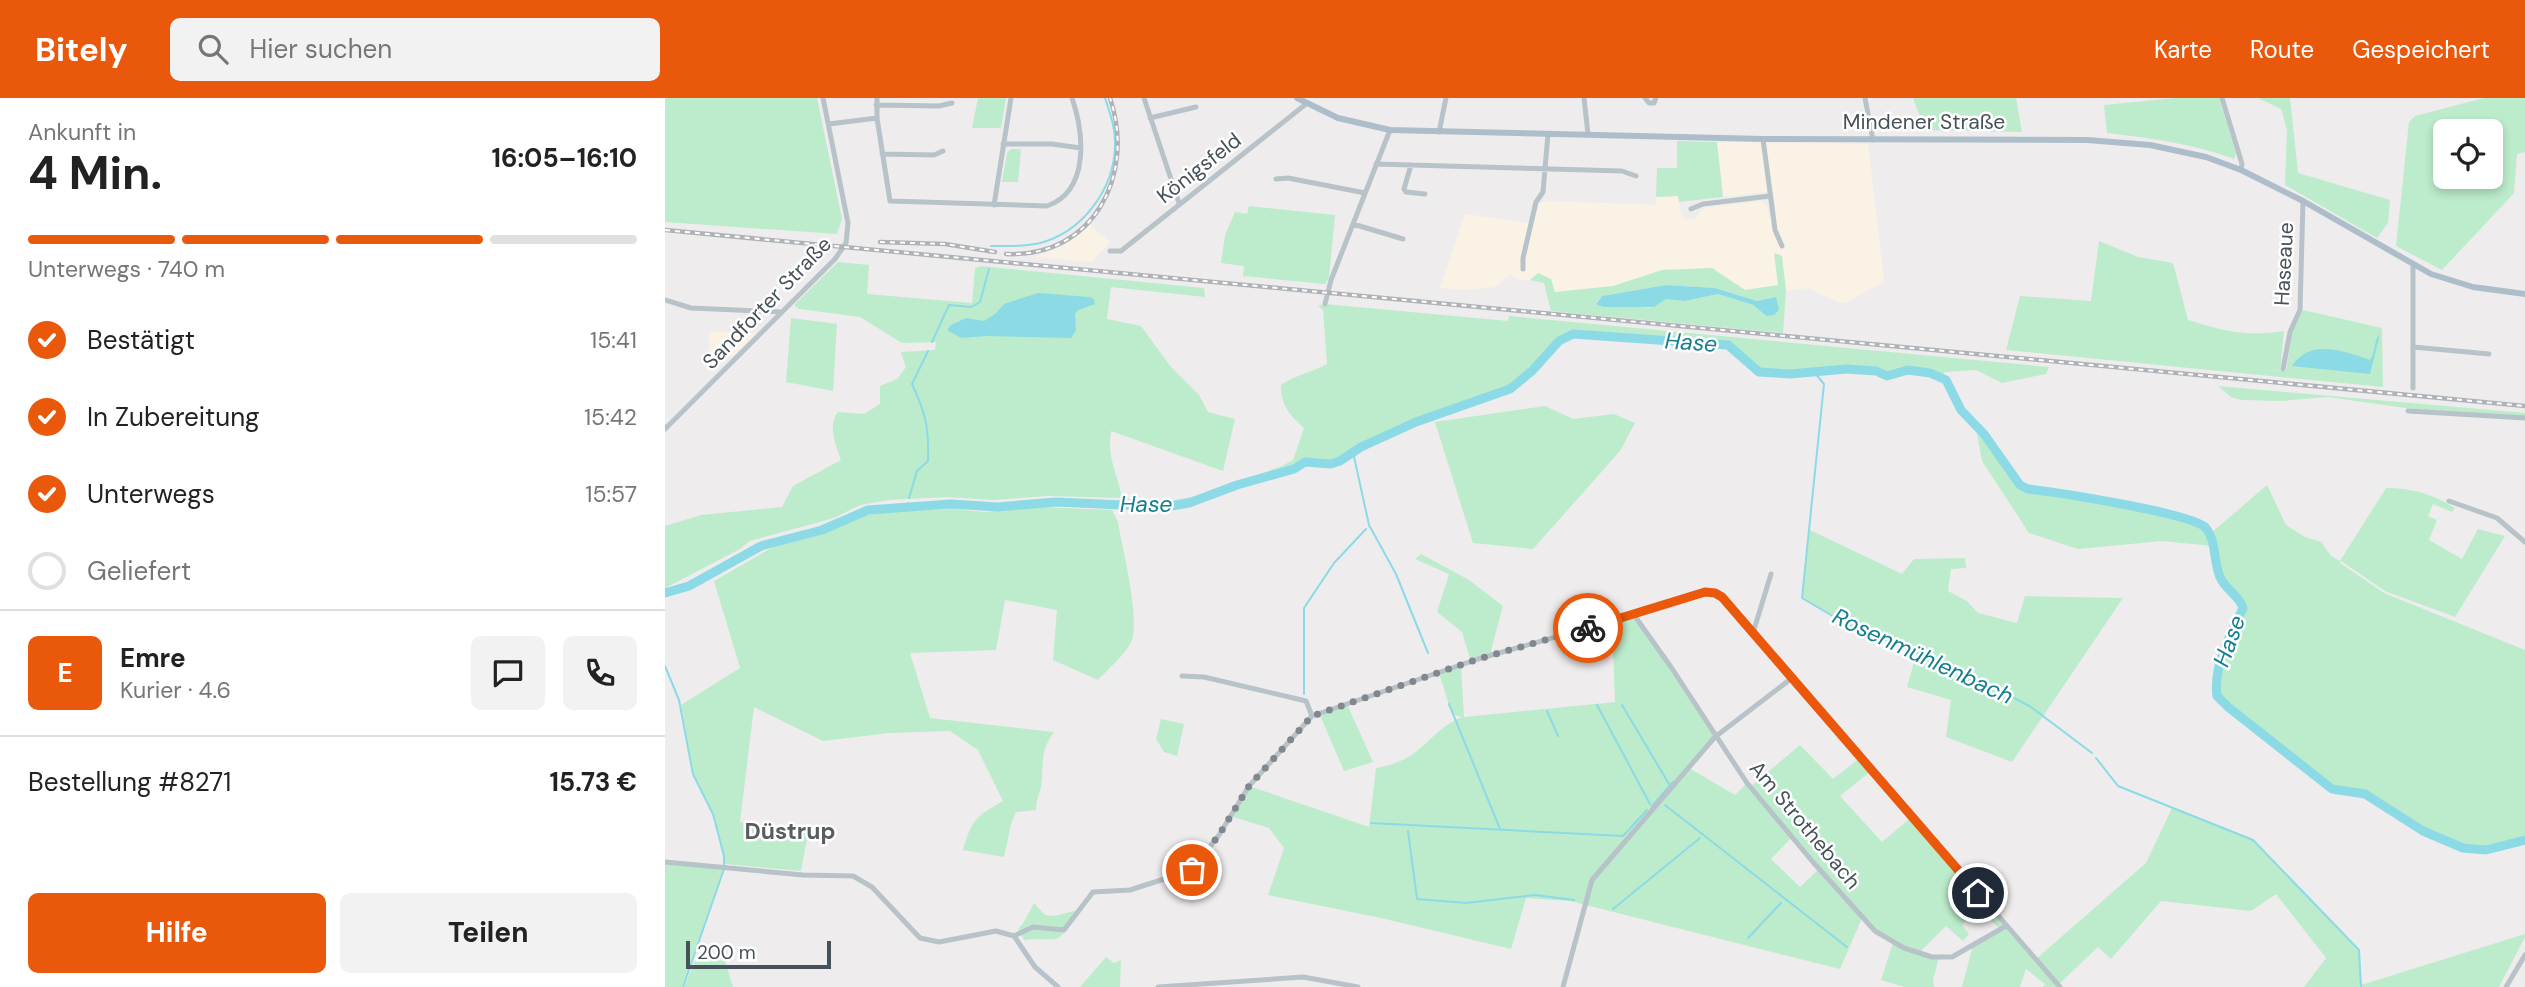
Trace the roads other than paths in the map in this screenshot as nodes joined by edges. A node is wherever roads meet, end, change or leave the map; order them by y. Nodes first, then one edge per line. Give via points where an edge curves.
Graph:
1 (823, 98) edge
2 (1011, 98) edge
3 (1072, 98) edge
4 (1143, 98) edge
5 (1297, 98) edge
6 (1446, 98) edge
7 (1584, 98) edge
8 (1645, 98) edge
9 (1656, 98) edge
10 (1865, 98) edge
11 (2222, 98) edge
12 (876, 101) edge
13 (952, 103) dead end
14 (1306, 104) junction
15 (1196, 107) dead end
16 (877, 118) junction
17 (1150, 118) junction
18 (829, 124) junction
19 (1390, 130) junction
20 (1439, 132) junction
21 (1548, 134) junction
22 (1588, 134) junction
23 (1763, 139) junction
24 (1873, 139) junction
25 (1003, 144) junction
26 (1081, 148) junction
27 (943, 151) dead end
28 (882, 154) junction
29 (1376, 164) junction
30 (1411, 165) junction
31 (1545, 170) junction
32 (2241, 170) junction
33 (1636, 176) dead end
34 (1276, 179) dead end
35 (1365, 193) junction
36 (1425, 194) dead end
37 (1770, 196) junction
38 (2302, 201) junction
39 (1179, 203) junction
40 (994, 205) junction
41 (1691, 209) dead end
42 (1353, 224) junction
43 (1403, 239) dead end
44 (1782, 246) dead end
45 (1110, 251) dead end
46 (2413, 266) junction
47 (1523, 269) dead end
48 (2525, 294) edge
49 (665, 300) edge
50 (1325, 304) dead end
51 (782, 312) junction
52 (2413, 347) junction
53 (2489, 354) dead end
54 (2283, 369) dead end
55 (2413, 388) dead end
56 (2408, 411) dead end
57 (2525, 418) edge
58 (665, 429) edge
59 (2449, 501) dead end
60 (2525, 542) edge
61 (1771, 574) dead end
62 (1634, 615) junction
63 (1753, 633) junction
64 (1182, 676) dead end
65 (1793, 678) junction
66 (1312, 716) junction
67 (1716, 737) junction
68 (665, 862) edge
69 (2006, 926) junction
70 (1014, 936) junction
71 (2525, 955) edge
72 (1058, 987) edge
73 (1158, 987) edge
74 (1358, 987) edge
75 (1563, 987) edge
76 (2060, 987) edge
77 (2506, 987) edge

1 - 18 street, Sandforter Straße
2 - 25 street
3 - 26 street
4 - 17 street
5 - 14 main road, Mindener Straße
6 - 20 street
7 - 22 street
8 - 9 street via 1649,103
10 - 24 street
11 - 32 street
12 - 13 street
12 - 16 street
14 - 19 main road, Mindener Straße via 1348,121
14 - 39 street, Königsfeld
15 - 17 street
16 - 18 street
16 - 28 street
17 - 39 street
18 - 51 street, Sandforter Straße via 847,213 847,240 835,260
19 - 20 main road, Mindener Straße
19 - 29 street
20 - 21 main road, Mindener Straße
21 - 22 main road, Mindener Straße
21 - 31 street
22 - 23 main road, Mindener Straße
23 - 24 main road, Mindener Straße
23 - 37 street
24 - 32 main road, Mindener Straße via 2119,141 2181,151
25 - 26 street
25 - 40 street
26 - 40 street via 1075,177 1057,203
27 - 28 street via 934,155
28 - 40 street via 890,201
29 - 30 street
29 - 35 street
30 - 31 street
30 - 36 street via 1404,189
31 - 33 street
31 - 47 street
32 - 38 main road, Mindener Straße
34 - 35 street
35 - 42 street
37 - 41 street
37 - 44 street
38 - 46 main road, Mindener Straße
38 - 54 street, Haseaue via 2300,310 2290,332
39 - 45 street, Königsfeld via 1121,251
42 - 43 street
42 - 50 street
46 - 48 main road, Mindener Straße via 2457,283
46 - 52 street
49 - 51 street via 691,308
51 - 58 street, Sandforter Straße
52 - 53 street
52 - 55 street
56 - 57 street
59 - 60 street via 2497,518
61 - 63 street
62 - 63 street via 1705,592 1715,593
62 - 66 street via 1478,659
62 - 67 street, Am Strothebach
63 - 65 street
64 - 66 street via 1306,701
65 - 67 street
65 - 69 street
66 - 70 street via 1249,786 1192,870 1130,890 1093,892 1064,930 1033,927
67 - 69 street, Am Strothebach via 1747,783 1812,861 1862,918 1893,943 1932,957 1952,957
67 - 75 street via 1592,880
68 - 70 street via 853,876 872,887 913,933 928,941 996,931
69 - 76 street
70 - 72 street via 1035,967
71 - 77 street
73 - 74 street via 1303,977

